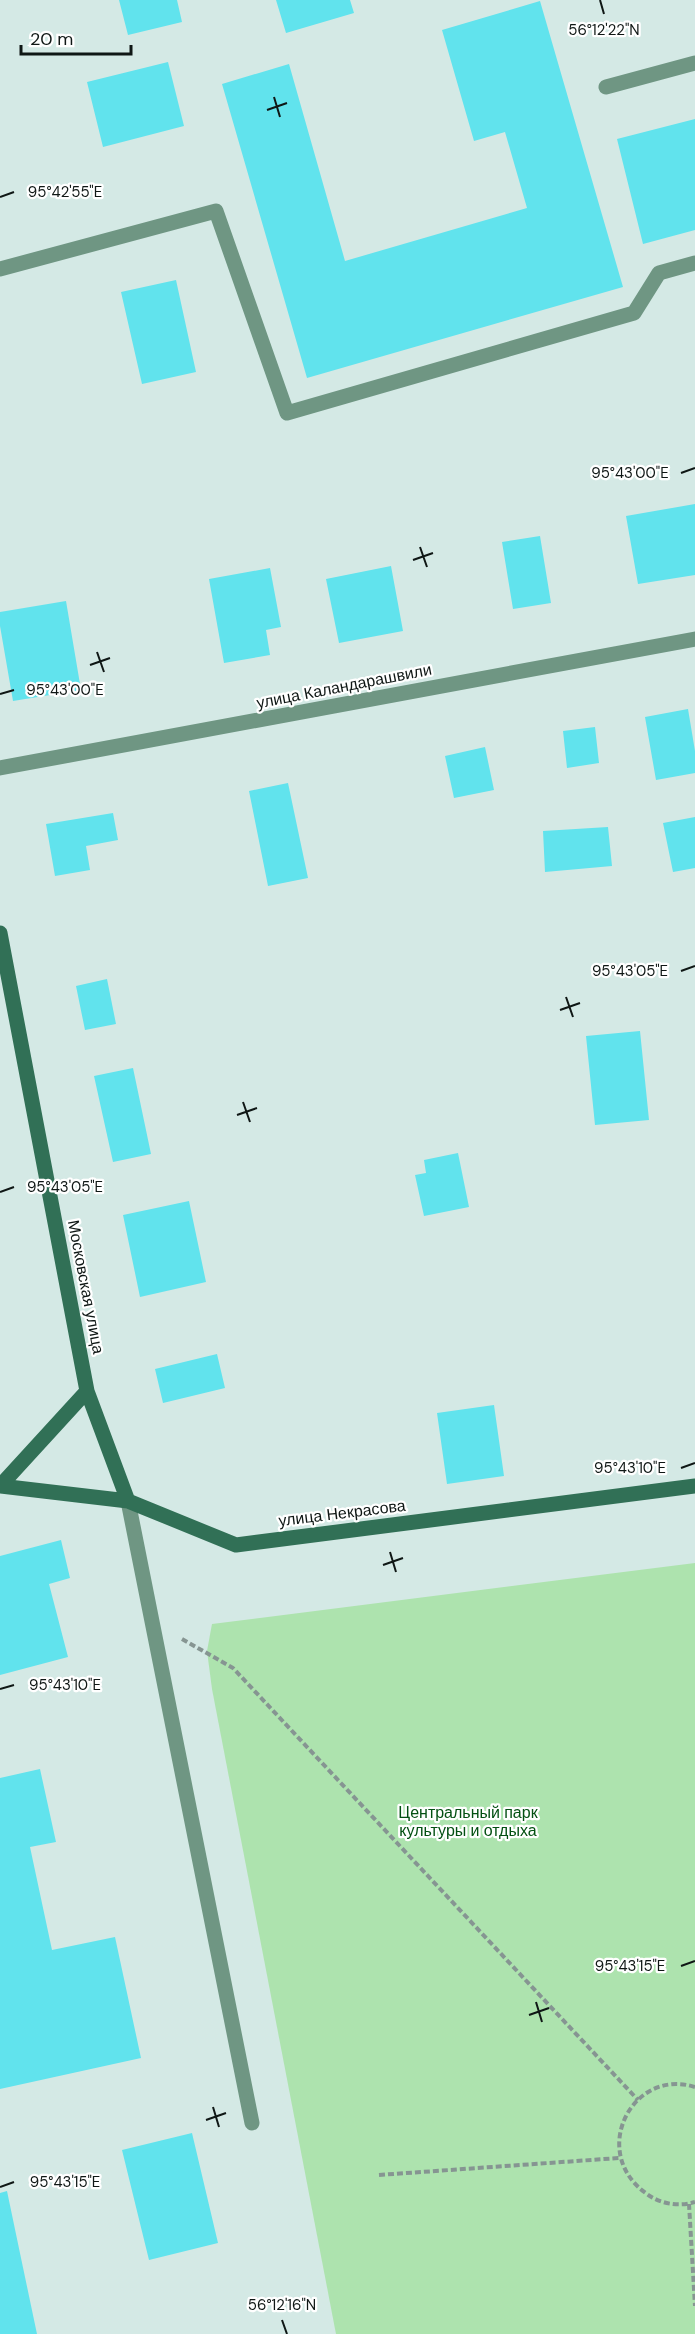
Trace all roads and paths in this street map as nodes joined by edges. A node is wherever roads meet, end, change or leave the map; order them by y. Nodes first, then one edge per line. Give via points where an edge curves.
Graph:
1 (695, 63) edge
2 (606, 87) dead end
3 (695, 263) edge
4 (0, 269) edge
5 (695, 639) edge
6 (0, 768) edge
7 (0, 933) edge
8 (87, 1391) junction
9 (1, 1485) edge
10 (695, 1486) edge
11 (128, 1501) junction
12 (153, 1622) junction
13 (695, 2087) edge
14 (638, 2100) junction
15 (252, 2123) dead end
16 (619, 2158) junction
17 (379, 2175) dead end
18 (695, 2202) edge
19 (689, 2204) junction
20 (695, 2306) edge

1 - 2 street
3 - 4 street via 659,273 634,313 287,413 216,211
5 - 6 street, улица Каландарашвили
7 - 8 street, Московская улица
8 - 9 street
8 - 11 street, Московская улица
9 - 11 street, улица Некрасова
10 - 11 street, улица Некрасова via 236,1545
11 - 12 street
12 - 14 path via 233,1668
12 - 15 street
13 - 14 path via 669,2085
14 - 16 path via 625,2117 619,2135
16 - 17 path
16 - 19 path via 637,2187 652,2198 670,2204
18 - 19 path
19 - 20 path

